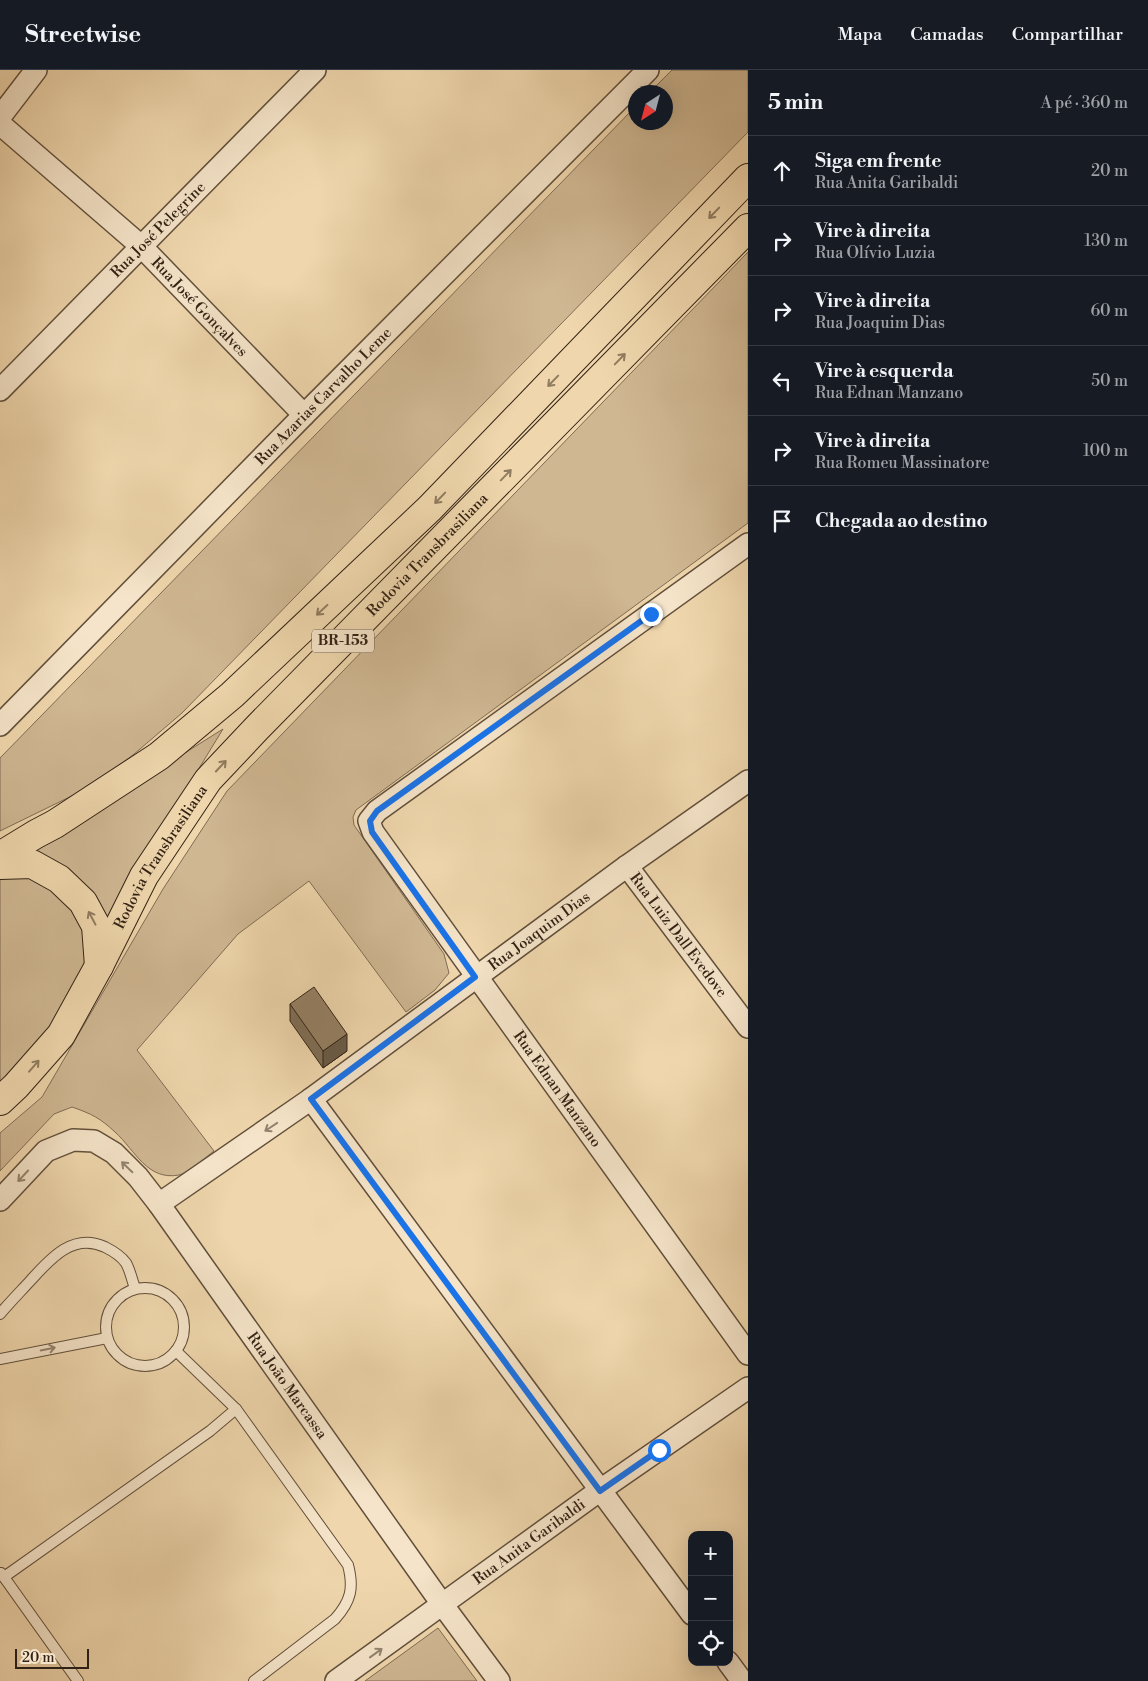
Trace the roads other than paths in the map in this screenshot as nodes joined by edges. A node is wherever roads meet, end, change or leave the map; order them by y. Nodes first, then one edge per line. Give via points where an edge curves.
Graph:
1 (36, 70) edge
2 (315, 70) edge
3 (648, 70) edge
4 (0, 117) edge
5 (0, 124) edge
6 (748, 178) edge
7 (748, 228) edge
8 (141, 246) junction
9 (0, 390) edge
10 (304, 415) junction
11 (748, 544) edge
12 (0, 725) edge
13 (748, 781) edge
14 (0, 856) edge
15 (0, 865) edge
16 (627, 866) junction
17 (99, 966) junction
18 (475, 977) junction
19 (748, 1027) edge
20 (311, 1099) junction
21 (0, 1101) edge
22 (0, 1200) edge
23 (159, 1204) junction
24 (135, 1288) junction
25 (0, 1314) edge
26 (108, 1338) junction
27 (176, 1351) junction
28 (748, 1354) edge
29 (0, 1358) edge
30 (748, 1388) edge
31 (236, 1409) junction
32 (600, 1491) junction
33 (2, 1574) edge
34 (442, 1604) junction
35 (688, 1609) edge
36 (731, 1666) edge
37 (78, 1681) edge
38 (254, 1681) edge
39 (336, 1681) edge
40 (499, 1681) edge
41 (742, 1681) edge

1 - 4 street
2 - 8 street, Rua José Pelegrine
3 - 10 street, Rua Azarias Carvalho Leme
5 - 8 street, Rua José Gonçalves
6 -> 14 highway, Rodovia Transbrasiliana / BR-153 via 430,508 232,695 159,756
17 -> 7 highway, Rodovia Transbrasiliana / BR-153 via 144,876 208,780
8 - 9 street, Rua José Pelegrine
8 - 10 street, Rua José Gonçalves
10 - 12 street, Rua Azarias Carvalho Leme
11 - 18 street, Rua Ednan Manzano via 377,811 370,821 372,832
13 - 16 street, Rua Joaquim Dias
17 -> 15 highway via 96,926 83,902 59,879 32,864
16 - 18 street, Rua Joaquim Dias
16 - 19 street, Rua Luiz Dall Evedove
21 -> 17 highway, Rodovia Transbrasiliana / BR-153 via 60,1035
18 - 20 street, Rua Joaquim Dias
18 - 28 street, Rua Ednan Manzano
20 -> 23 street, Rua Joaquim Dias
20 - 32 street
23 -> 22 street, Rua João Marcassa via 114,1153 94,1141 73,1140 46,1152
23 - 34 street, Rua João Marcassa
24 - 25 lane via 126,1263 115,1252 87,1243 72,1245 48,1261
24 - 26 lane via 114,1302 108,1313
24 - 27 lane via 160,1290 179,1306 184,1329
26 - 27 lane via 113,1349 134,1364 157,1364
29 -> 26 lane
27 - 31 lane
30 - 32 street, Rua Anita Garibaldi
31 - 33 lane via 210,1431
31 - 38 lane via 340,1552 352,1580 345,1608 335,1620
32 - 34 street, Rua Anita Garibaldi
32 - 35 street
33 - 37 lane
39 -> 34 street, Rua Anita Garibaldi
34 - 40 street, Rua João Marcassa
36 - 41 street

